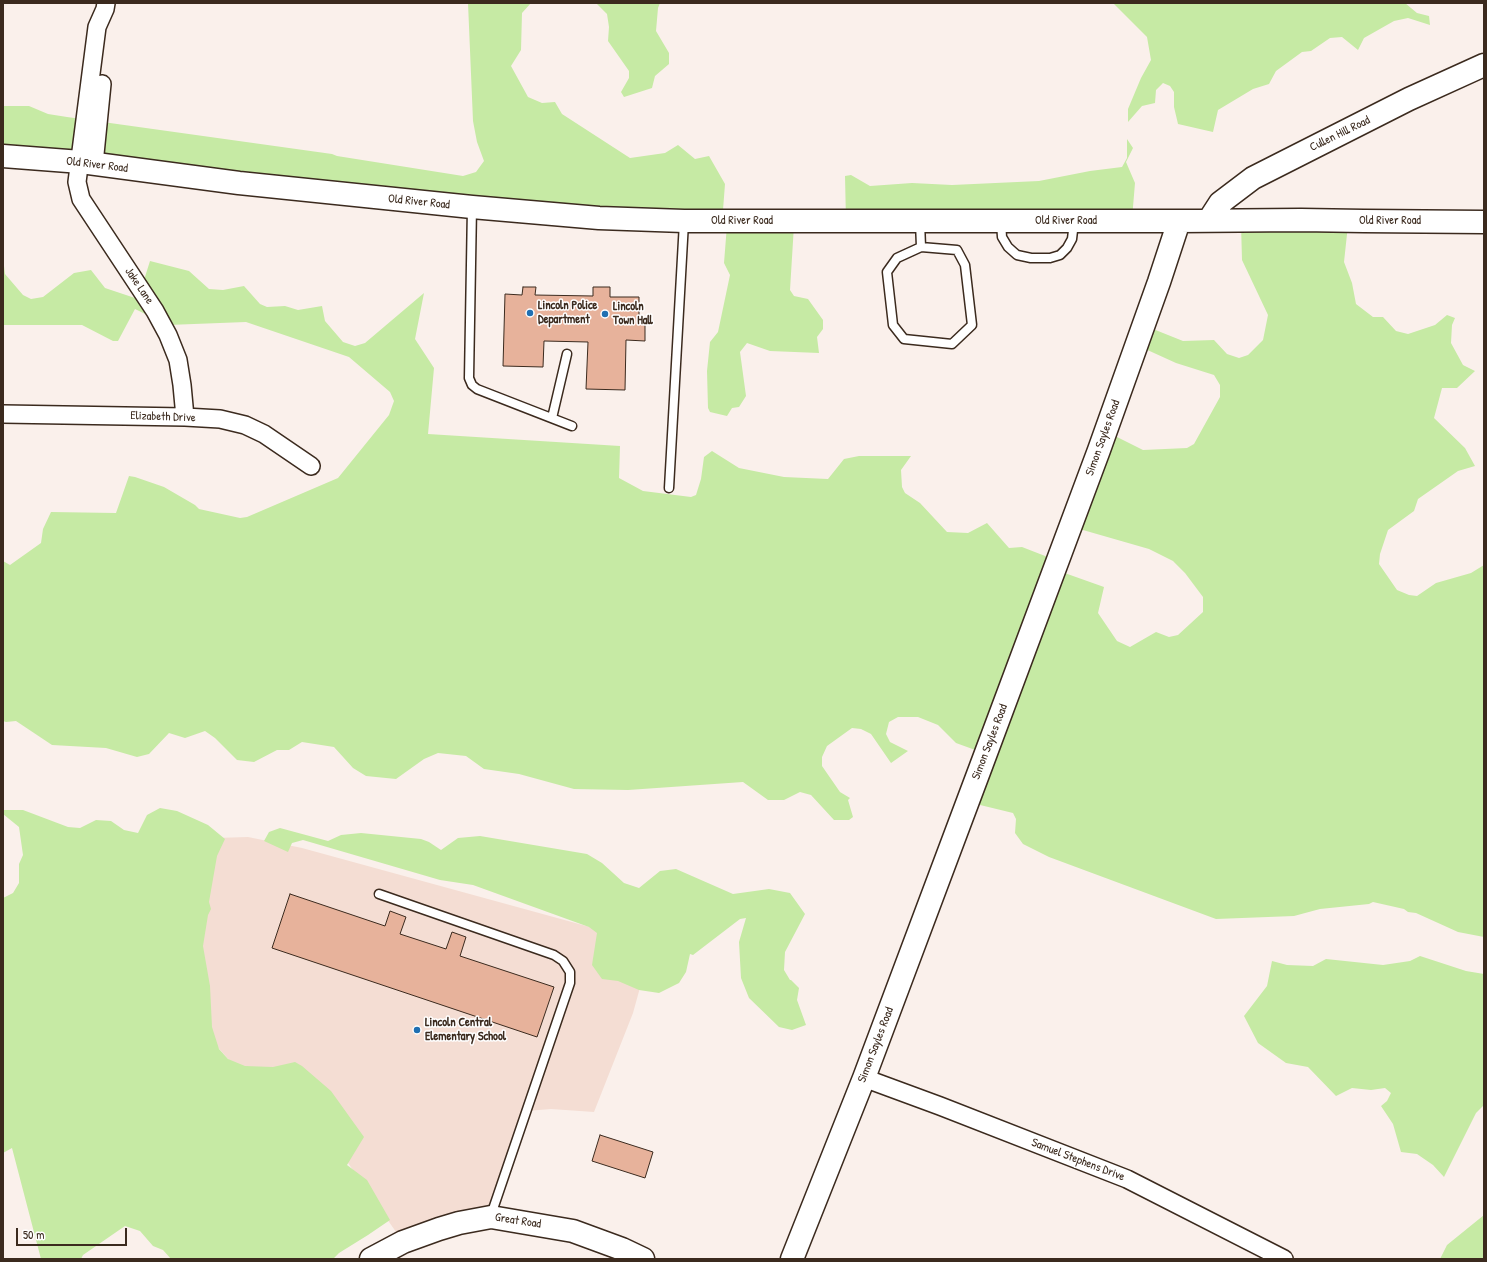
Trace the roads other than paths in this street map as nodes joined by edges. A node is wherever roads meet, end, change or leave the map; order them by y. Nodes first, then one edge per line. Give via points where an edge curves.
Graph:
1 (105, 6) edge
2 (1484, 66) edge
3 (3, 156) edge
4 (87, 163) junction
5 (472, 207) junction
6 (1209, 220) junction
7 (684, 221) junction
8 (920, 221) junction
9 (1001, 221) junction
10 (1074, 221) junction
11 (1179, 221) junction
12 (1484, 222) edge
13 (921, 247) junction
14 (567, 354) dead end
15 (3, 414) edge
16 (185, 417) junction
17 (552, 418) junction
18 (572, 426) dead end
19 (311, 466) dead end
20 (670, 488) dead end
21 (379, 894) dead end
22 (864, 1078) junction
23 (491, 1216) junction
24 (371, 1259) edge
25 (643, 1259) edge
26 (792, 1259) edge
27 (1284, 1259) edge

1 - 4 street, Jake Lane via 108,27
2 - 6 street, Cullen Hill Road via 1409,99 1253,178 1220,203
3 - 4 street, Old River Road
4 - 5 street, Old River Road via 239,183
4 - 16 street, Jake Lane via 77,182 81,199 168,335 178,360
5 - 7 street, Old River Road via 599,218
5 - 17 lane via 469,378 477,389
6 - 11 street, Old River Road
6 - 12 street, Old River Road
7 - 8 street, Old River Road
7 - 20 lane
8 - 9 street, Old River Road
8 - 13 lane
9 - 10 street, Old River Road
9 - 10 lane via 1002,237 1008,247 1017,255 1031,258 1060,255 1072,239
10 - 11 street, Old River Road
11 - 22 street, Simon Sayles Road via 1101,442
13 - 13 lane via 897,258 887,272 893,325 904,339 952,344 972,325 966,265 957,250
14 - 17 lane
15 - 16 street, Elizabeth Drive
16 - 19 street, Elizabeth Drive via 220,419 245,425 264,434
17 - 18 lane
21 - 23 lane via 554,955 570,972 570,983
22 - 26 street, Simon Sayles Road
22 - 27 street, Samuel Stephens Drive via 1127,1179
23 - 24 street, Great Road via 439,1229 403,1242
23 - 25 street, Great Road via 573,1231

